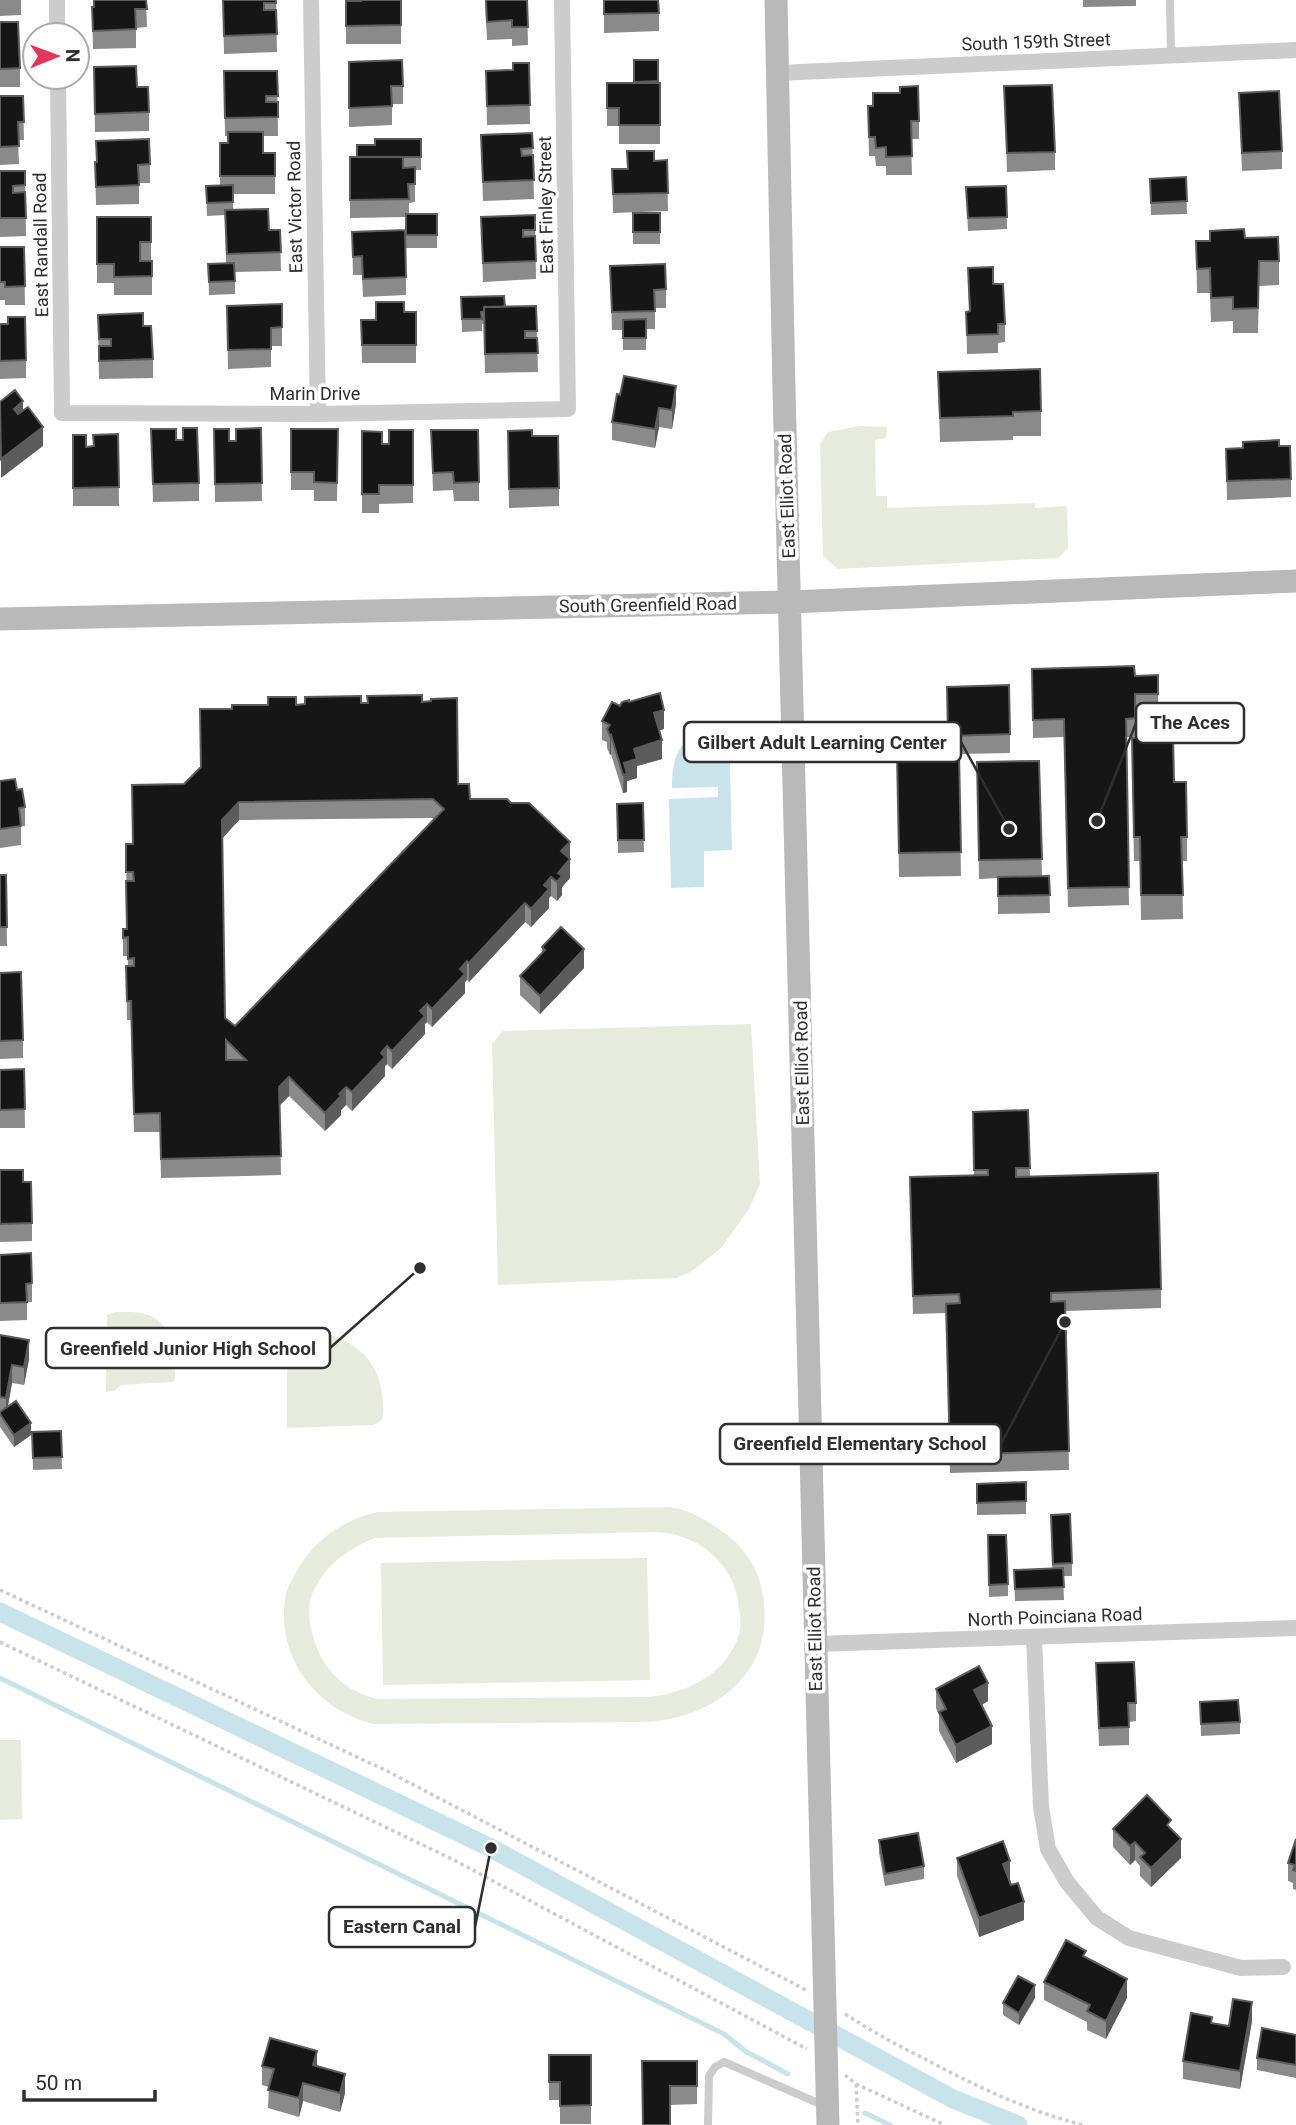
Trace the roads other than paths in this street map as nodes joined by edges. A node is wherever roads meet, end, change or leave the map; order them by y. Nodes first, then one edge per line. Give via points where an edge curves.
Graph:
1 (57, 0) edge
2 (311, 0) edge
3 (562, 0) edge
4 (776, 0) edge
5 (1170, 0) edge
6 (57, 21) edge
7 (1296, 50) edge
8 (1171, 56) junction
9 (778, 73) junction
10 (58, 91) edge
11 (568, 409) joint
12 (62, 413) joint
13 (318, 414) junction
14 (1296, 581) edge
15 (790, 602) junction
16 (0, 619) edge
17 (1296, 1628) edge
18 (1034, 1637) junction
19 (816, 1644) junction
20 (1283, 1967) dead end
21 (828, 2116) edge
22 (708, 2125) edge

1 - 6 street
2 - 13 street, East Victor Road
3 - 11 street, East Finley Street
4 - 9 main road, East Elliot Road
5 - 8 lane
7 - 8 street, South 159th Street
8 - 9 street, South 159th Street
9 - 15 main road, East Elliot Road
10 - 12 street, East Randall Road
11 - 13 street, Marin Drive
12 - 13 street, Marin Drive
14 - 15 main road, South Greenfield Road
15 - 16 main road, South Greenfield Road
15 - 19 main road, East Elliot Road
17 - 18 street, North Poinciana Road
18 - 19 street, North Poinciana Road
18 - 20 street via 1041,1807 1048,1849 1067,1882 1097,1918 1129,1938 1241,1968
19 - 21 main road, East Elliot Road
21 - 22 lane via 724,2062 709,2076

